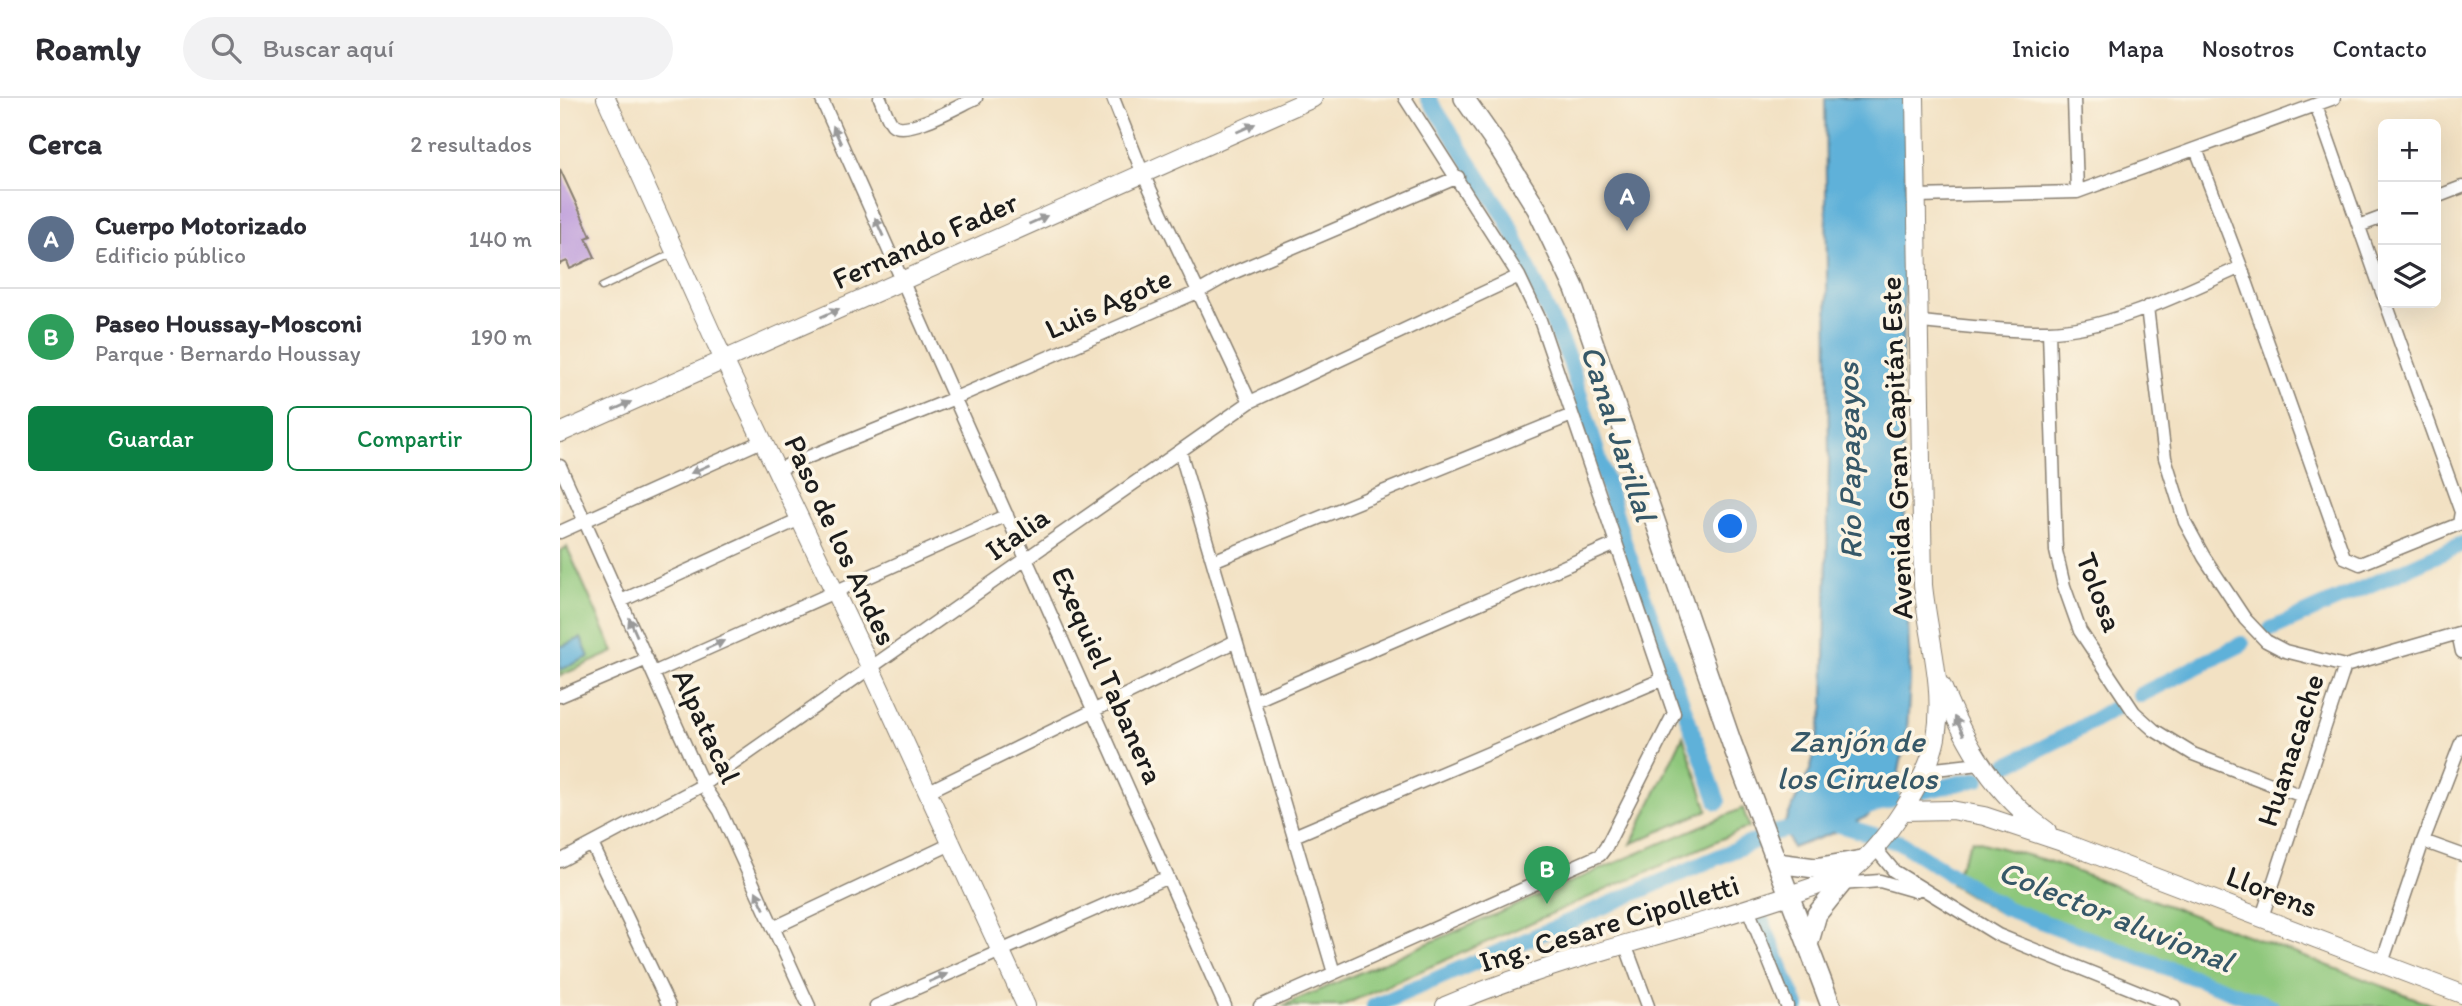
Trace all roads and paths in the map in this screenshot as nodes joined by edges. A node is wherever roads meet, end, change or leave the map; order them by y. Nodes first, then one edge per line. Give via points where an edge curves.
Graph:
1 (606, 98) edge
2 (821, 98) edge
3 (880, 98) edge
4 (976, 98) edge
5 (1113, 98) edge
6 (1313, 98) edge
7 (1405, 98) edge
8 (1464, 98) edge
9 (1916, 98) edge
10 (2074, 98) edge
11 (2334, 98) edge
12 (2316, 105) junction
13 (2196, 149) junction
14 (1143, 174) junction
15 (1458, 177) junction
16 (2462, 187) edge
17 (2077, 192) junction
18 (2441, 195) edge
19 (1917, 196) junction
20 (2378, 219) edge
21 (2359, 226) junction
22 (675, 252) junction
23 (2241, 267) junction
24 (1519, 276) junction
25 (903, 281) junction
26 (2378, 281) edge
27 (602, 287) dead end
28 (1199, 291) junction
29 (2147, 307) junction
30 (2388, 308) edge
31 (1919, 322) junction
32 (2049, 331) junction
33 (724, 361) junction
34 (955, 398) junction
35 (1250, 402) junction
36 (1572, 415) junction
37 (560, 433) edge
38 (762, 441) junction
39 (1180, 451) junction
40 (560, 467) edge
41 (776, 470) junction
42 (2461, 512) edge
43 (1007, 515) junction
44 (800, 519) junction
45 (585, 521) junction
46 (560, 533) edge
47 (1616, 544) junction
48 (1028, 559) junction
49 (1213, 561) junction
50 (835, 592) junction
51 (621, 601) junction
52 (2460, 633) edge
53 (1236, 641) junction
54 (2462, 652) edge
55 (647, 659) junction
56 (2346, 666) junction
57 (870, 667) junction
58 (653, 673) junction
59 (1937, 673) junction
60 (1662, 679) junction
61 (560, 696) edge
62 (1254, 701) junction
63 (1095, 710) junction
64 (2462, 740) edge
65 (1980, 764) junction
66 (1926, 770) junction
67 (703, 785) junction
68 (927, 792) junction
69 (2302, 796) junction
70 (1898, 816) junction
71 (1294, 836) junction
72 (2423, 841) junction
73 (2062, 842) junction
74 (593, 844) junction
75 (951, 844) junction
76 (2462, 855) edge
77 (560, 860) edge
78 (1862, 862) junction
79 (1777, 863) junction
80 (1168, 877) junction
81 (1790, 895) junction
82 (1938, 900) junction
83 (1748, 909) junction
84 (2262, 917) junction
85 (773, 928) junction
86 (1625, 944) junction
87 (1808, 945) junction
88 (1000, 951) junction
89 (2382, 963) junction
90 (1334, 974) junction
91 (2462, 993) edge
92 (669, 1006) edge
93 (810, 1006) edge
94 (876, 1006) edge
95 (1026, 1006) edge
96 (1225, 1006) edge
97 (1260, 1006) edge
98 (1445, 1006) edge
99 (1648, 1006) edge
100 (1787, 1006) edge
101 (1831, 1006) edge
102 (2174, 1006) edge

1 - 22 street, Paso de los Andes
25 -> 2 street, Exequiel Tabanera
3 - 4 street via 891,123 900,128 913,127
5 - 14 street
14 -> 6 street, Fernando Fader
7 - 15 street
8 - 79 main road via 1530,198 1575,289
9 - 19 street, Avenida Gran Capitán Este
10 - 17 street
11 - 12 street
12 - 13 street
12 - 21 street
13 - 17 street
13 - 23 street
25 -> 14 street, Fernando Fader
14 - 28 street
15 - 24 street
15 - 28 street, Luis Agote
16 - 18 street
17 - 19 street
19 - 31 street, Avenida Gran Capitán Este
20 - 21 street
21 - 26 street
22 - 27 lane
22 - 33 street, Paso de los Andes
23 - 29 street
23 - 42 street via 2344,557 2360,564 2459,524
24 - 35 street, Italia
24 - 36 street via 1540,320
33 -> 25 street, Fernando Fader
25 - 34 street, Exequiel Tabanera
28 - 34 street, Luis Agote
28 - 35 street
29 - 32 street via 2102,322
29 - 56 street, Huanacache via 2165,458 2185,522 2204,557 2245,619 2266,641 2285,651
30 - 42 street
31 - 32 street
31 - 59 street, Avenida Gran Capitán Este via 1923,585
32 - 69 street, Tolosa via 2056,551 2080,631 2134,712 2154,730 2193,754
37 -> 33 street, Fernando Fader
33 - 38 street, Paso de los Andes
34 - 41 street, Luis Agote
34 - 43 street, Exequiel Tabanera
35 - 39 street, Italia
36 - 47 street
36 - 49 street
38 - 41 street, Paso de los Andes
38 -> 45 street
39 - 48 street, Italia
39 - 49 street
40 - 45 street, Alpatacal
41 - 44 street, Paso de los Andes
43 - 48 street, Exequiel Tabanera
43 - 50 street
44 - 50 street, Paso de los Andes
44 - 51 street
45 - 46 street
45 - 51 street, Alpatacal
47 - 60 street
47 - 62 street
48 - 57 street, Italia
48 - 63 street, Exequiel Tabanera
49 - 53 street
50 - 57 street, Paso de los Andes
58 -> 50 street
55 -> 51 street, Alpatacal
52 - 54 street
52 - 56 street
53 - 62 street
53 - 63 street
55 - 58 street, Alpatacal
55 - 61 street
56 - 69 street, Huanacache
57 - 67 street, Italia
57 - 68 street, Paso de los Andes
58 - 67 street, Alpatacal
65 -> 59 street, Llorens
59 - 66 street, Avenida Gran Capitán Este via 1938,720
60 - 71 street
60 - 90 street via 1674,713 1600,855
62 - 71 street
63 - 68 street
63 - 80 street, Exequiel Tabanera
64 - 72 street
65 - 66 street
65 - 73 street, Llorens via 2018,808
66 - 70 street, Avenida Gran Capitán Este
67 - 74 street, Italia
85 -> 67 street, Alpatacal via 720,811
68 - 75 street, Paso de los Andes
69 - 84 street, Huanacache
70 - 73 street, Llorens via 1951,810
70 - 78 street, Avenida Gran Capitán Este
71 - 90 street
72 - 76 street
72 - 89 street
73 - 84 street, Llorens
74 - 77 street, Italia
74 - 92 street
75 - 85 street
75 - 88 street, Paso de los Andes
78 - 79 main road via 1815,869
78 - 81 street
78 - 82 street via 1894,871
78 - 82 street via 1880,881
78 - 87 main road via 1817,914
79 - 81 main road
80 - 88 street
80 - 96 street, Exequiel Tabanera
81 - 83 street, Ing. Cesare Cipolletti
81 - 87 main road
82 - 102 street via 1997,935
83 - 86 street, Ing. Cesare Cipolletti
83 - 100 street
84 - 89 street, Llorens
85 - 93 street, Alpatacal
86 - 98 street, Ing. Cesare Cipolletti via 1526,973
86 - 99 street
87 - 101 main road
94 -> 88 street
88 - 95 street, Paso de los Andes
89 - 91 street, Llorens
90 - 97 street

